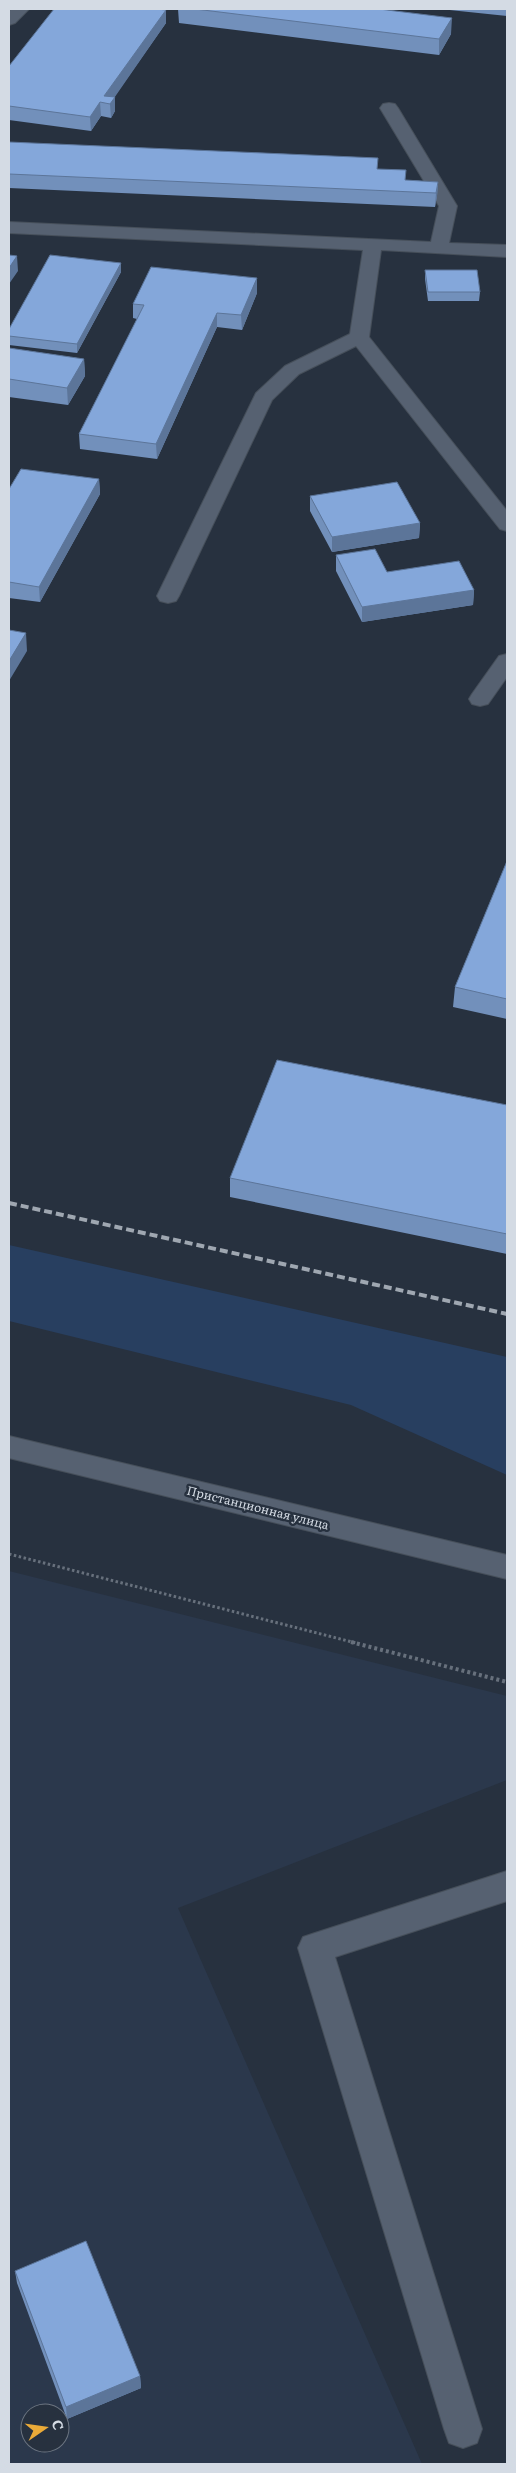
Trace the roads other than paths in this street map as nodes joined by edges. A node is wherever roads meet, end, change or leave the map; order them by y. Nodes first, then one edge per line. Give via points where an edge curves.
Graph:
1 (21, 9) edge
2 (9, 20) edge
3 (389, 108) dead end
4 (9, 227) edge
5 (374, 244) junction
6 (439, 246) junction
7 (507, 251) edge
8 (359, 336) junction
9 (507, 525) edge
10 (168, 596) dead end
11 (507, 661) edge
12 (480, 699) dead end
13 (9, 1447) edge
14 (507, 1567) edge
15 (507, 1886) edge
16 (462, 2429) dead end

1 - 2 street
3 - 6 street via 448,206
4 - 5 street
5 - 6 street
5 - 8 street
6 - 7 street
8 - 9 street
8 - 10 street via 292,370 263,397
11 - 12 street
13 - 14 street, Пристанционная улица
15 - 16 street via 315,1948

